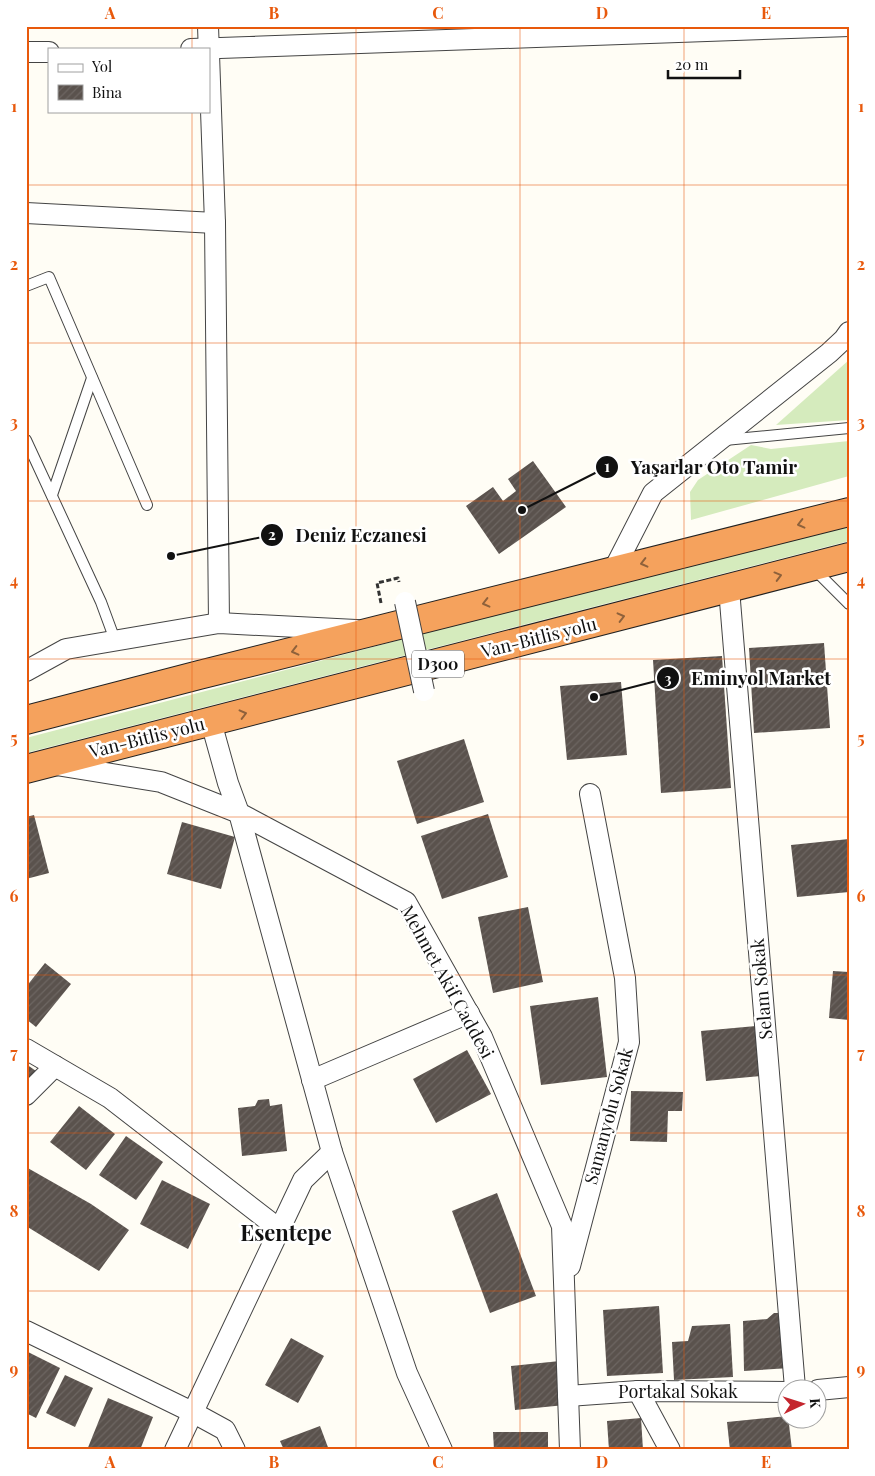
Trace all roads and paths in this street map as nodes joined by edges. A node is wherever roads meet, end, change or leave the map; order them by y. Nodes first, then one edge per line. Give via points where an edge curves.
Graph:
1 (208, 26) edge
2 (849, 26) edge
3 (209, 48) edge
4 (26, 52) edge
5 (48, 52) edge
6 (210, 77) edge
7 (26, 213) edge
8 (215, 223) junction
9 (26, 286) edge
10 (849, 332) edge
11 (92, 378) junction
12 (849, 428) edge
13 (26, 440) edge
14 (719, 441) junction
15 (52, 496) junction
16 (147, 505) dead end
17 (849, 512) edge
18 (849, 557) edge
19 (812, 567) junction
20 (612, 571) junction
21 (729, 589) junction
22 (405, 602) dead end
23 (849, 604) edge
24 (219, 623) junction
25 (374, 631) junction
26 (115, 640) junction
27 (26, 671) edge
28 (424, 691) dead end
29 (26, 720) edge
30 (211, 722) junction
31 (38, 766) edge
32 (590, 794) dead end
33 (239, 813) junction
34 (469, 1013) junction
35 (26, 1049) edge
36 (55, 1066) junction
37 (312, 1080) junction
38 (26, 1095) edge
39 (332, 1152) junction
40 (278, 1229) junction
41 (564, 1288) junction
42 (26, 1330) edge
43 (794, 1378) edge
44 (849, 1387) edge
45 (828, 1389) edge
46 (638, 1390) junction
47 (778, 1392) edge
48 (568, 1396) junction
49 (192, 1412) junction
50 (175, 1450) edge
51 (236, 1450) edge
52 (442, 1450) edge
53 (570, 1450) edge
54 (670, 1450) edge

1 - 3 street
2 - 3 street
4 - 5 street
6 - 8 street
7 - 8 street
8 - 24 street
9 - 11 lane via 48,277
10 - 14 street via 829,353
11 - 15 lane
11 - 16 lane
12 - 14 lane
13 - 15 lane
14 - 20 street via 652,493
15 - 26 lane
17 -> 20 highway
18 - 19 highway, Van-Bitlis yolu / D300
21 -> 19 highway, Van-Bitlis yolu / D300
19 - 23 lane
20 -> 25 highway
30 -> 21 highway, Van-Bitlis yolu / D300
21 - 43 street, Selam Sokak
22 - 28 street, bridge
24 - 25 street
24 - 26 street
25 -> 29 highway
26 - 27 street via 66,649
30 - 31 highway, Van-Bitlis yolu / D300
30 - 33 street
31 - 33 street, Mehmet Akif Caddesi via 161,782
32 - 41 street, Samanyolu Sokak via 625,978 629,1042
33 - 34 street, Mehmet Akif Caddesi via 406,902
33 - 37 street
34 - 37 street
34 - 41 street, Mehmet Akif Caddesi via 562,1226
35 - 36 street
36 - 38 street
36 - 40 street via 110,1098
37 - 39 street
39 - 40 street via 303,1180
39 - 52 street via 407,1373
40 - 49 street
41 - 48 street, Mehmet Akif Caddesi
42 - 49 street
44 - 45 street
46 - 47 street, Portakal Sokak
46 - 48 street, Portakal Sokak
46 - 54 street
48 - 53 street, Mehmet Akif Caddesi
49 - 50 street
49 - 51 street via 225,1430

